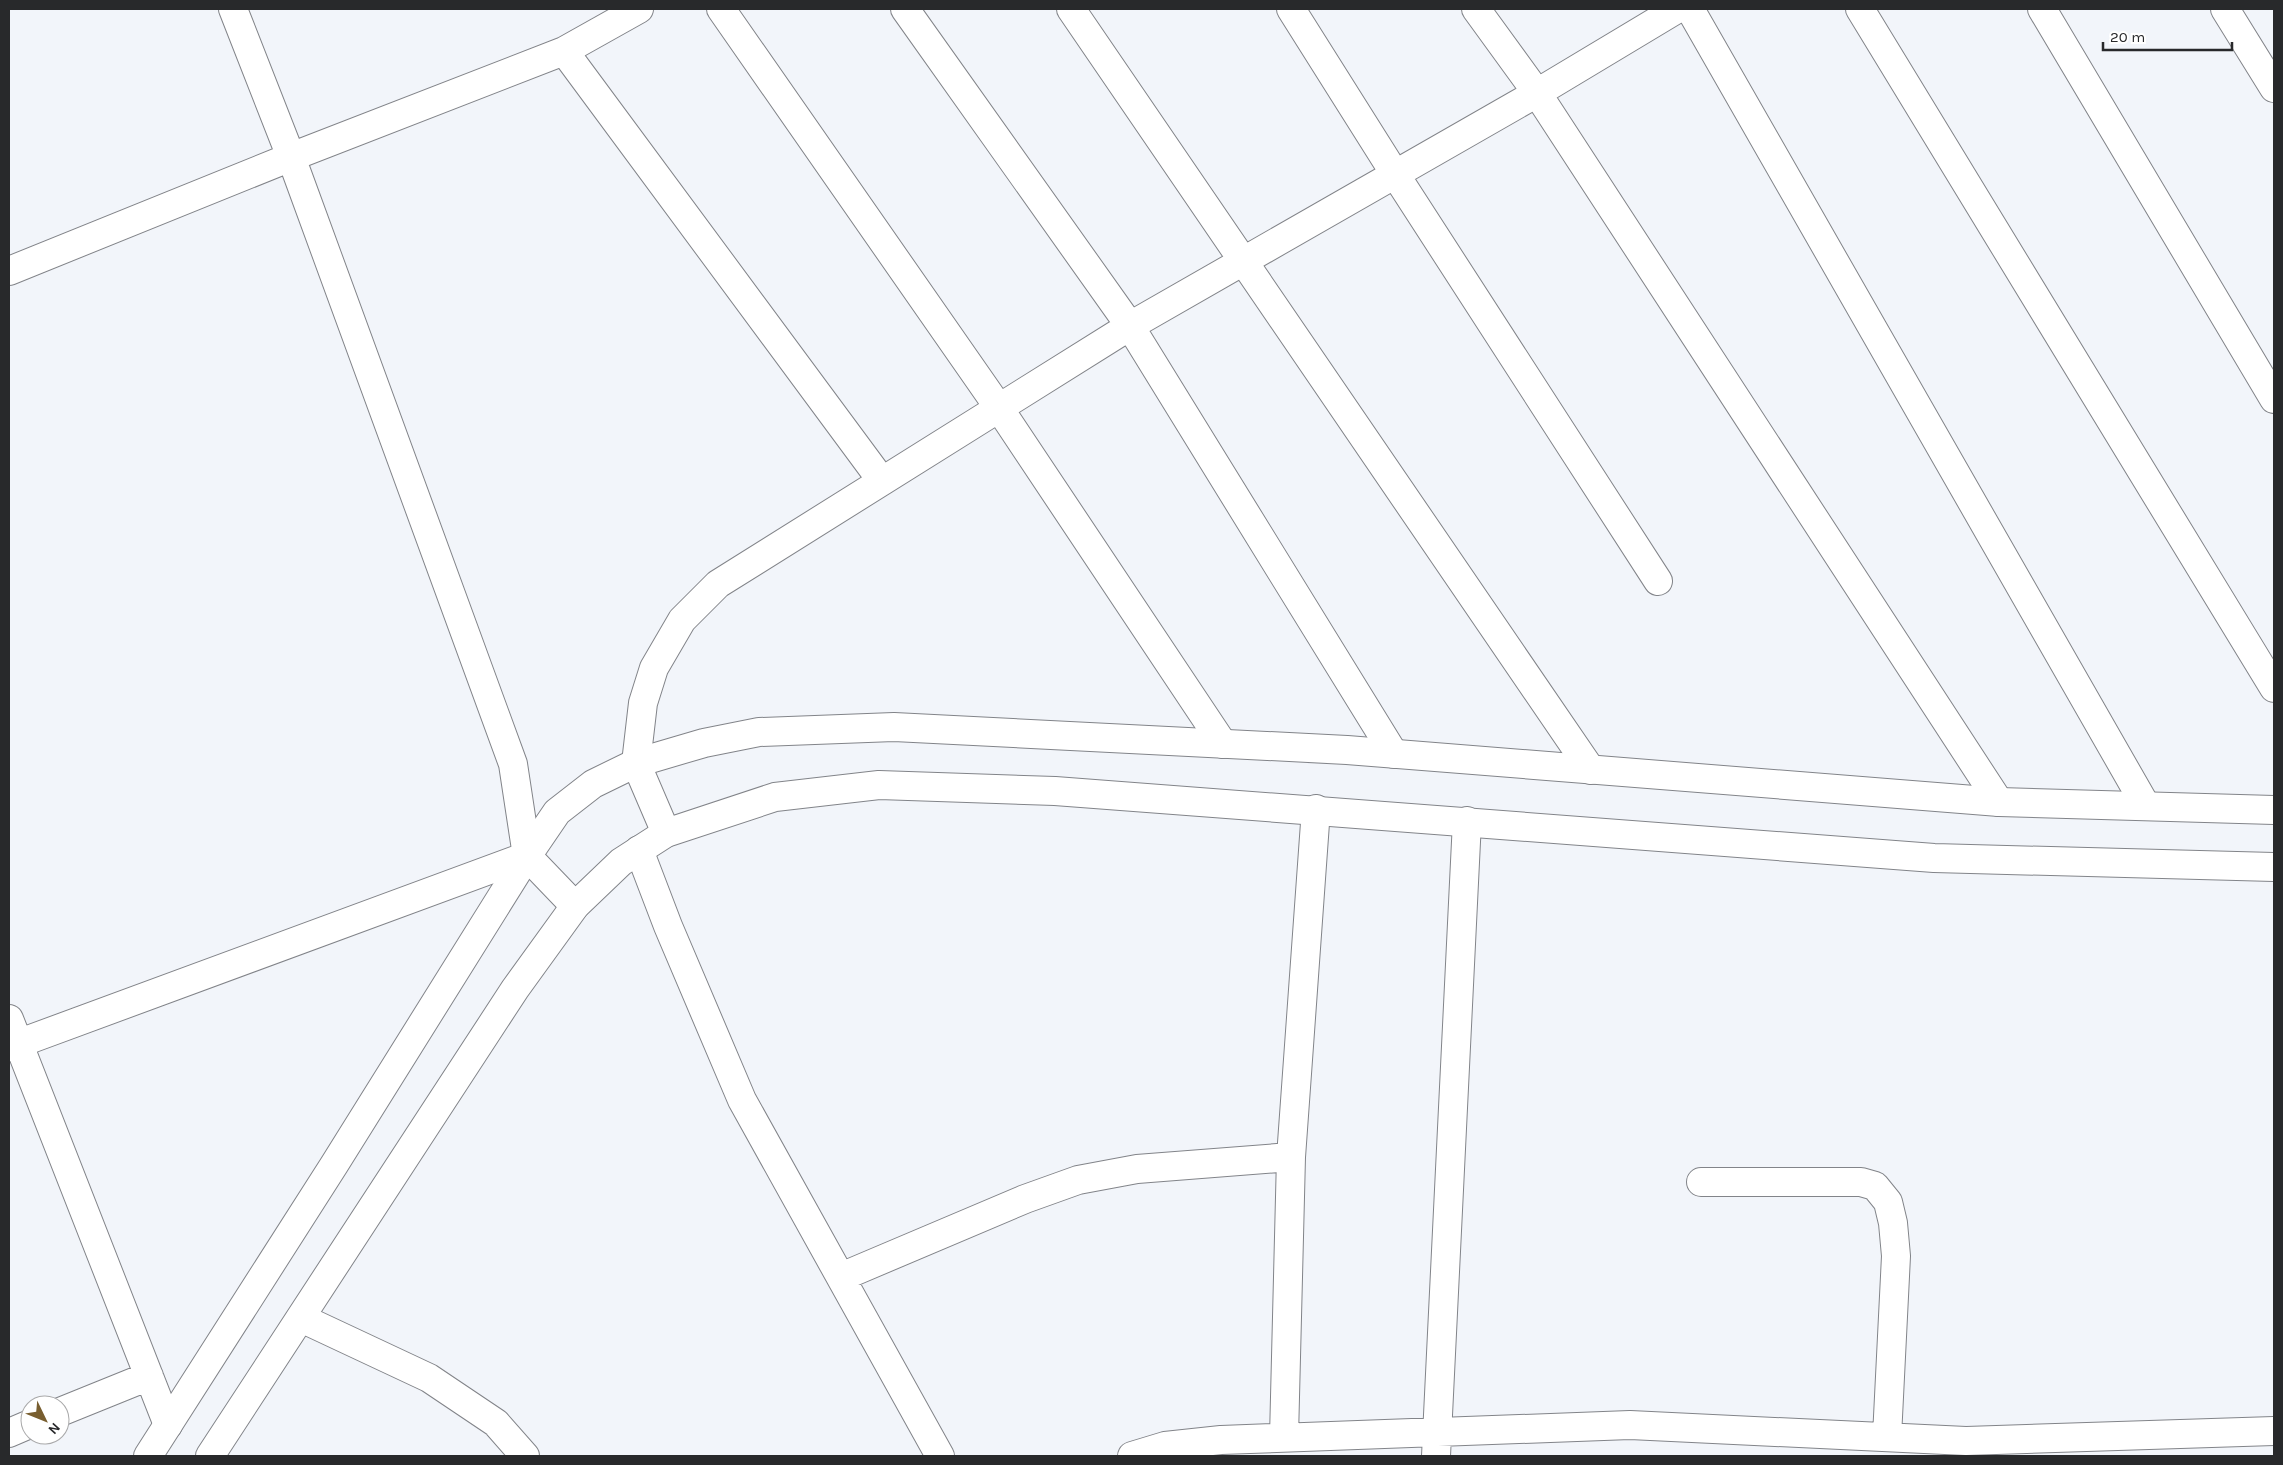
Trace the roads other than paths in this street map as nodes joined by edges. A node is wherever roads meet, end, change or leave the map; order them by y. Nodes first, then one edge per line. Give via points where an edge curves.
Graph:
1 (233, 9) edge
2 (639, 9) edge
3 (721, 9) edge
4 (905, 9) edge
5 (1071, 9) edge
6 (1291, 9) edge
7 (1476, 9) edge
8 (1677, 9) edge
9 (1690, 9) edge
10 (1860, 9) edge
11 (2042, 9) edge
12 (2225, 9) edge
13 (564, 51) junction
14 (2274, 88) edge
15 (1537, 92) junction
16 (291, 157) junction
17 (1396, 174) junction
18 (1242, 261) junction
19 (9, 271) edge
20 (1130, 326) junction
21 (2274, 399) edge
22 (999, 408) junction
23 (882, 481) junction
24 (1658, 581) dead end
25 (2274, 688) edge
26 (1223, 744) junction
27 (1394, 754) junction
28 (636, 763) junction
29 (1591, 770) junction
30 (1999, 802) junction
31 (2146, 806) junction
32 (1316, 809) junction
33 (2274, 810) edge
34 (1467, 821) junction
35 (666, 833) junction
36 (639, 850) junction
37 (527, 856) junction
38 (2274, 867) edge
39 (575, 906) junction
40 (12, 1037) edge
41 (1291, 1157) junction
42 (1700, 1182) dead end
43 (841, 1277) junction
44 (301, 1318) junction
45 (149, 1376) junction
46 (70, 1408) edge
47 (168, 1425) junction
48 (2274, 1431) edge
49 (1284, 1437) junction
50 (1887, 1437) junction
51 (1437, 1444) edge
52 (148, 1456) edge
53 (210, 1456) edge
54 (525, 1456) edge
55 (940, 1456) edge
56 (1132, 1456) edge

1 - 16 street
2 - 13 street
3 - 22 street
4 - 20 street
5 - 18 street
6 - 17 street
7 - 15 street
8 - 15 street
9 - 31 street
10 - 25 street
11 - 21 street
12 - 14 street
13 - 16 street
13 - 23 street
15 - 17 street
15 - 30 street
16 - 19 street
16 - 37 street via 513,764
17 - 18 street
17 - 24 street
18 - 20 street
18 - 29 street
20 - 22 street
20 - 27 street
22 - 23 street
22 - 26 street
23 - 28 street via 718,584 682,620 654,668 643,703
26 - 27 street
26 - 28 street via 875,728 760,732 704,743
27 - 29 street
28 - 35 street
28 - 37 street via 593,784 557,812
29 - 30 street
30 - 31 street
31 - 33 street
32 - 34 street
32 - 35 street via 1055,791 879,785 775,797
32 - 41 street
34 - 38 street via 1934,858
34 - 51 street
35 - 36 street
36 - 39 street via 621,862
36 - 43 street via 742,1100
37 - 39 street
37 - 40 street
37 - 47 street
39 - 44 street via 515,989
40 - 45 street
41 - 43 street via 1137,1169 1078,1180
41 - 49 street
42 - 50 street via 1860,1182 1875,1186 1888,1202 1896,1256
43 - 55 street
44 - 53 street
44 - 54 street via 430,1378 496,1423
45 - 46 street
45 - 47 street
47 - 52 street
48 - 50 street via 1966,1441
49 - 51 street
49 - 56 street via 1165,1446
50 - 51 street via 1630,1425

